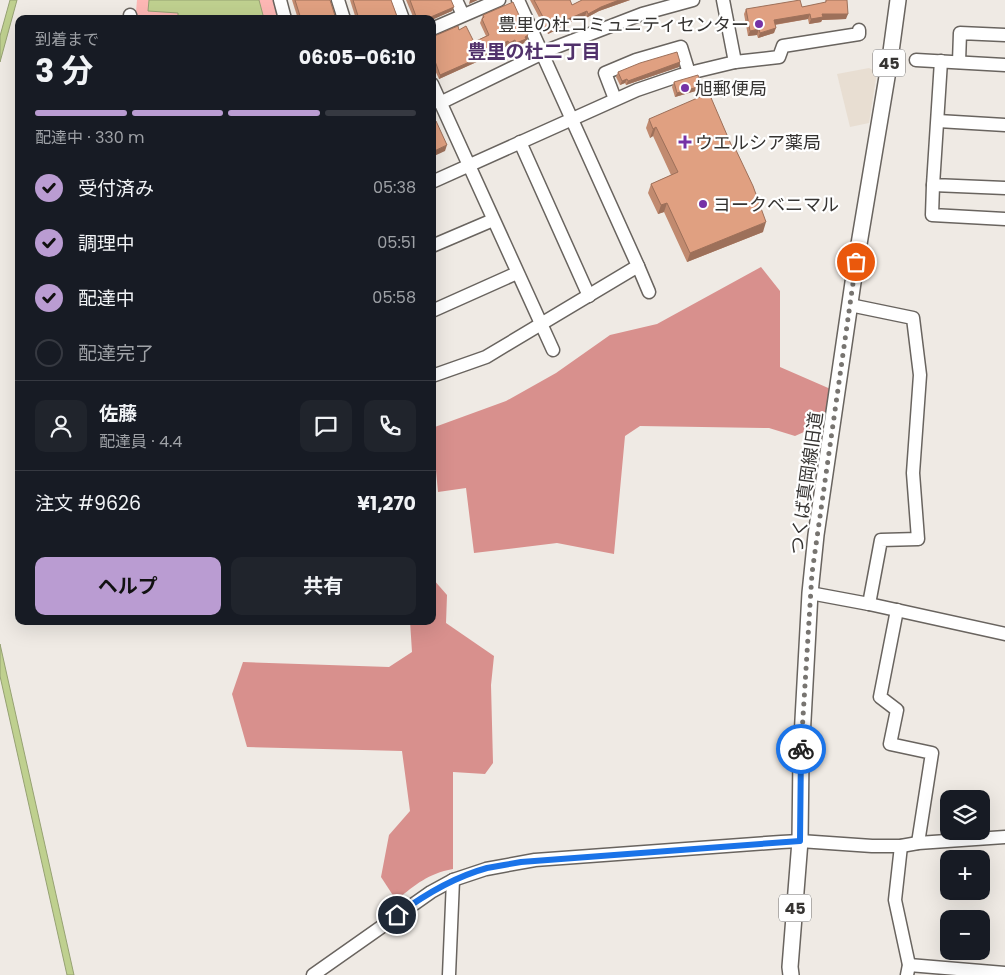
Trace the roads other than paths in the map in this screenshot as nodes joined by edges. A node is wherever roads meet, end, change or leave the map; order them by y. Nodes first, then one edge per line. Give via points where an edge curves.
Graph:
1 (280, 0) edge
2 (338, 0) edge
3 (396, 0) edge
4 (456, 0) edge
5 (499, 0) edge
6 (518, 0) edge
7 (693, 0) edge
8 (723, 0) edge
9 (898, 0) edge
10 (284, 15) edge
11 (343, 15) edge
12 (402, 15) edge
13 (462, 15) junction
14 (436, 27) edge
15 (859, 30) dead end
16 (1005, 35) edge
17 (542, 53) junction
18 (916, 60) dead end
19 (941, 61) junction
20 (735, 62) junction
21 (959, 62) junction
22 (1005, 65) edge
23 (689, 73) junction
24 (436, 94) edge
25 (616, 99) junction
26 (440, 103) junction
27 (570, 119) junction
28 (938, 121) junction
29 (1005, 125) edge
30 (520, 142) junction
31 (469, 165) junction
32 (436, 180) edge
33 (933, 185) junction
34 (1005, 188) edge
35 (1005, 219) edge
36 (493, 220) junction
37 (436, 244) edge
38 (638, 266) junction
39 (517, 273) junction
40 (649, 292) dead end
41 (589, 296) junction
42 (850, 305) junction
43 (436, 309) edge
44 (541, 324) junction
45 (553, 350) dead end
46 (436, 375) edge
47 (810, 593) junction
48 (870, 604) junction
49 (897, 610) junction
50 (1005, 634) edge
51 (1005, 837) edge
52 (800, 841) junction
53 (918, 843) junction
54 (901, 846) junction
55 (454, 880) junction
56 (908, 970) edge
57 (1005, 972) edge
58 (313, 975) edge
59 (449, 975) edge
60 (792, 975) edge

1 - 10 street
2 - 11 street
3 - 12 street
4 - 13 street
5 - 13 street
6 - 17 street
7 - 17 street via 642,14
8 - 20 street
9 - 42 main road, つくば真岡線旧道 / 45
13 - 14 street
15 - 20 street via 859,34 783,46 779,57
16 - 21 street via 960,33
17 - 26 street
17 - 27 street
18 - 19 street
19 - 21 street
19 - 28 street
20 - 23 street
21 - 22 street
23 - 25 street
23 - 25 street via 681,47 636,60 605,74
24 - 26 street
25 - 27 street
26 - 31 street
27 - 30 street
27 - 38 street
28 - 29 street
28 - 33 street
30 - 31 street
30 - 41 street
31 - 32 street
31 - 36 street
33 - 34 street
33 - 35 street via 932,215
36 - 37 street
36 - 39 street
38 - 40 street
38 - 41 street
39 - 43 street
39 - 44 street
41 - 44 street
42 - 47 main road, つくば真岡線旧道 / 45
42 - 48 street via 913,318 920,375 913,473 918,539 881,540
44 - 45 street
44 - 46 street via 486,357
47 - 48 street
47 - 52 main road, つくば真岡線旧道 / 45 via 800,756
48 - 49 street
49 - 50 street
49 - 53 street via 880,697 897,710 890,744 932,753
51 - 53 street
52 - 54 street
52 - 55 street via 535,860 486,869
52 - 60 main road, つくば真岡線旧道 / 45
53 - 54 street
54 - 56 street via 895,900
55 - 58 street via 412,904
55 - 59 street
56 - 57 street

